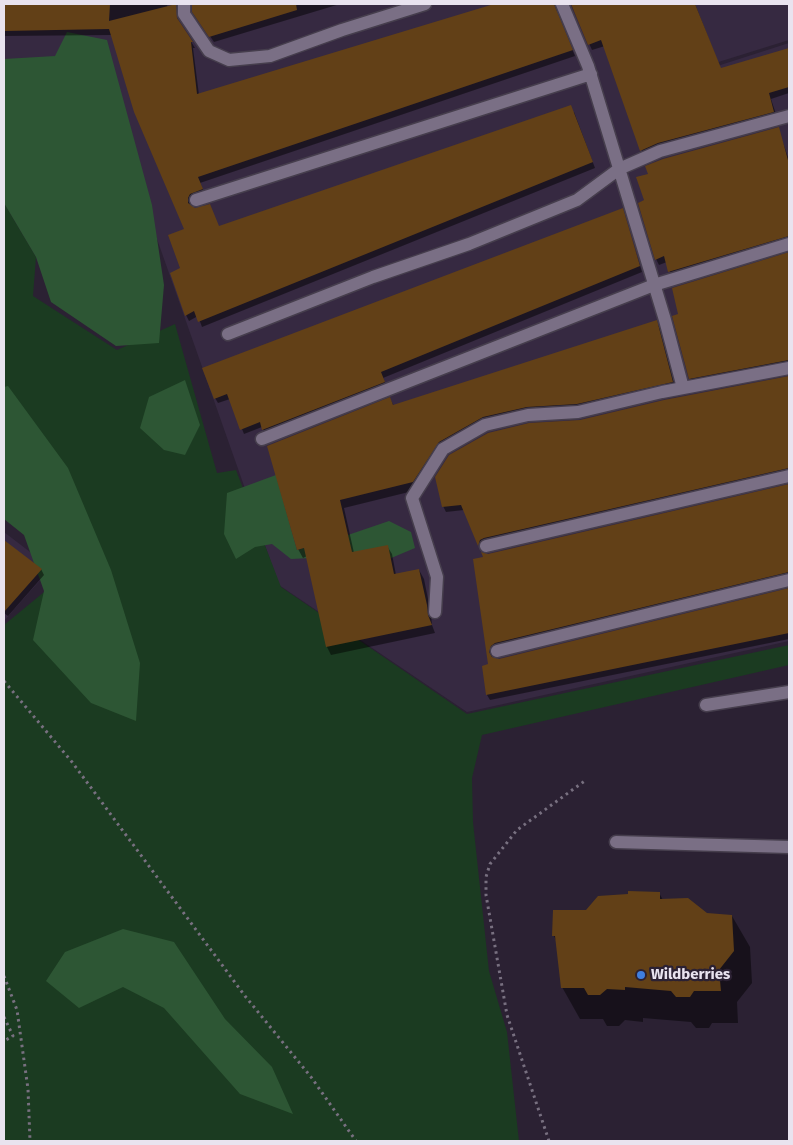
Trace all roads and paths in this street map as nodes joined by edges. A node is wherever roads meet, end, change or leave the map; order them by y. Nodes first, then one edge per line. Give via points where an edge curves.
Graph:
1 (184, 4) edge
2 (425, 4) edge
3 (562, 4) edge
4 (591, 74) junction
5 (789, 116) edge
6 (619, 169) junction
7 (196, 200) dead end
8 (789, 244) edge
9 (654, 285) junction
10 (228, 334) dead end
11 (789, 368) edge
12 (683, 388) junction
13 (262, 439) dead end
14 (789, 476) edge
15 (486, 546) dead end
16 (789, 580) edge
17 (435, 612) dead end
18 (497, 651) dead end
19 (4, 681) edge
20 (789, 692) edge
21 (706, 705) dead end
22 (586, 780) dead end
23 (616, 842) dead end
24 (789, 847) edge
25 (4, 976) edge
26 (4, 1017) edge
27 (4, 1041) edge
28 (30, 1141) edge
29 (356, 1141) edge
30 (549, 1141) edge

1 - 2 lane via 184,14 209,51 229,60 270,56
3 - 4 lane
4 - 6 lane
4 - 7 lane
5 - 6 lane via 660,151
6 - 9 lane
6 - 10 lane via 577,200 470,244 373,277
8 - 9 lane
9 - 12 lane
9 - 13 lane
11 - 12 lane
12 - 17 lane via 578,412 528,415 485,425 443,449 412,498 437,577
14 - 15 lane
16 - 18 lane
19 - 29 path via 72,762 244,996 311,1077
20 - 21 lane
22 - 30 path via 517,830 490,864 486,877 486,895 507,1014
23 - 24 lane
25 - 28 path via 17,1010 28,1089
26 - 27 path via 13,1036

